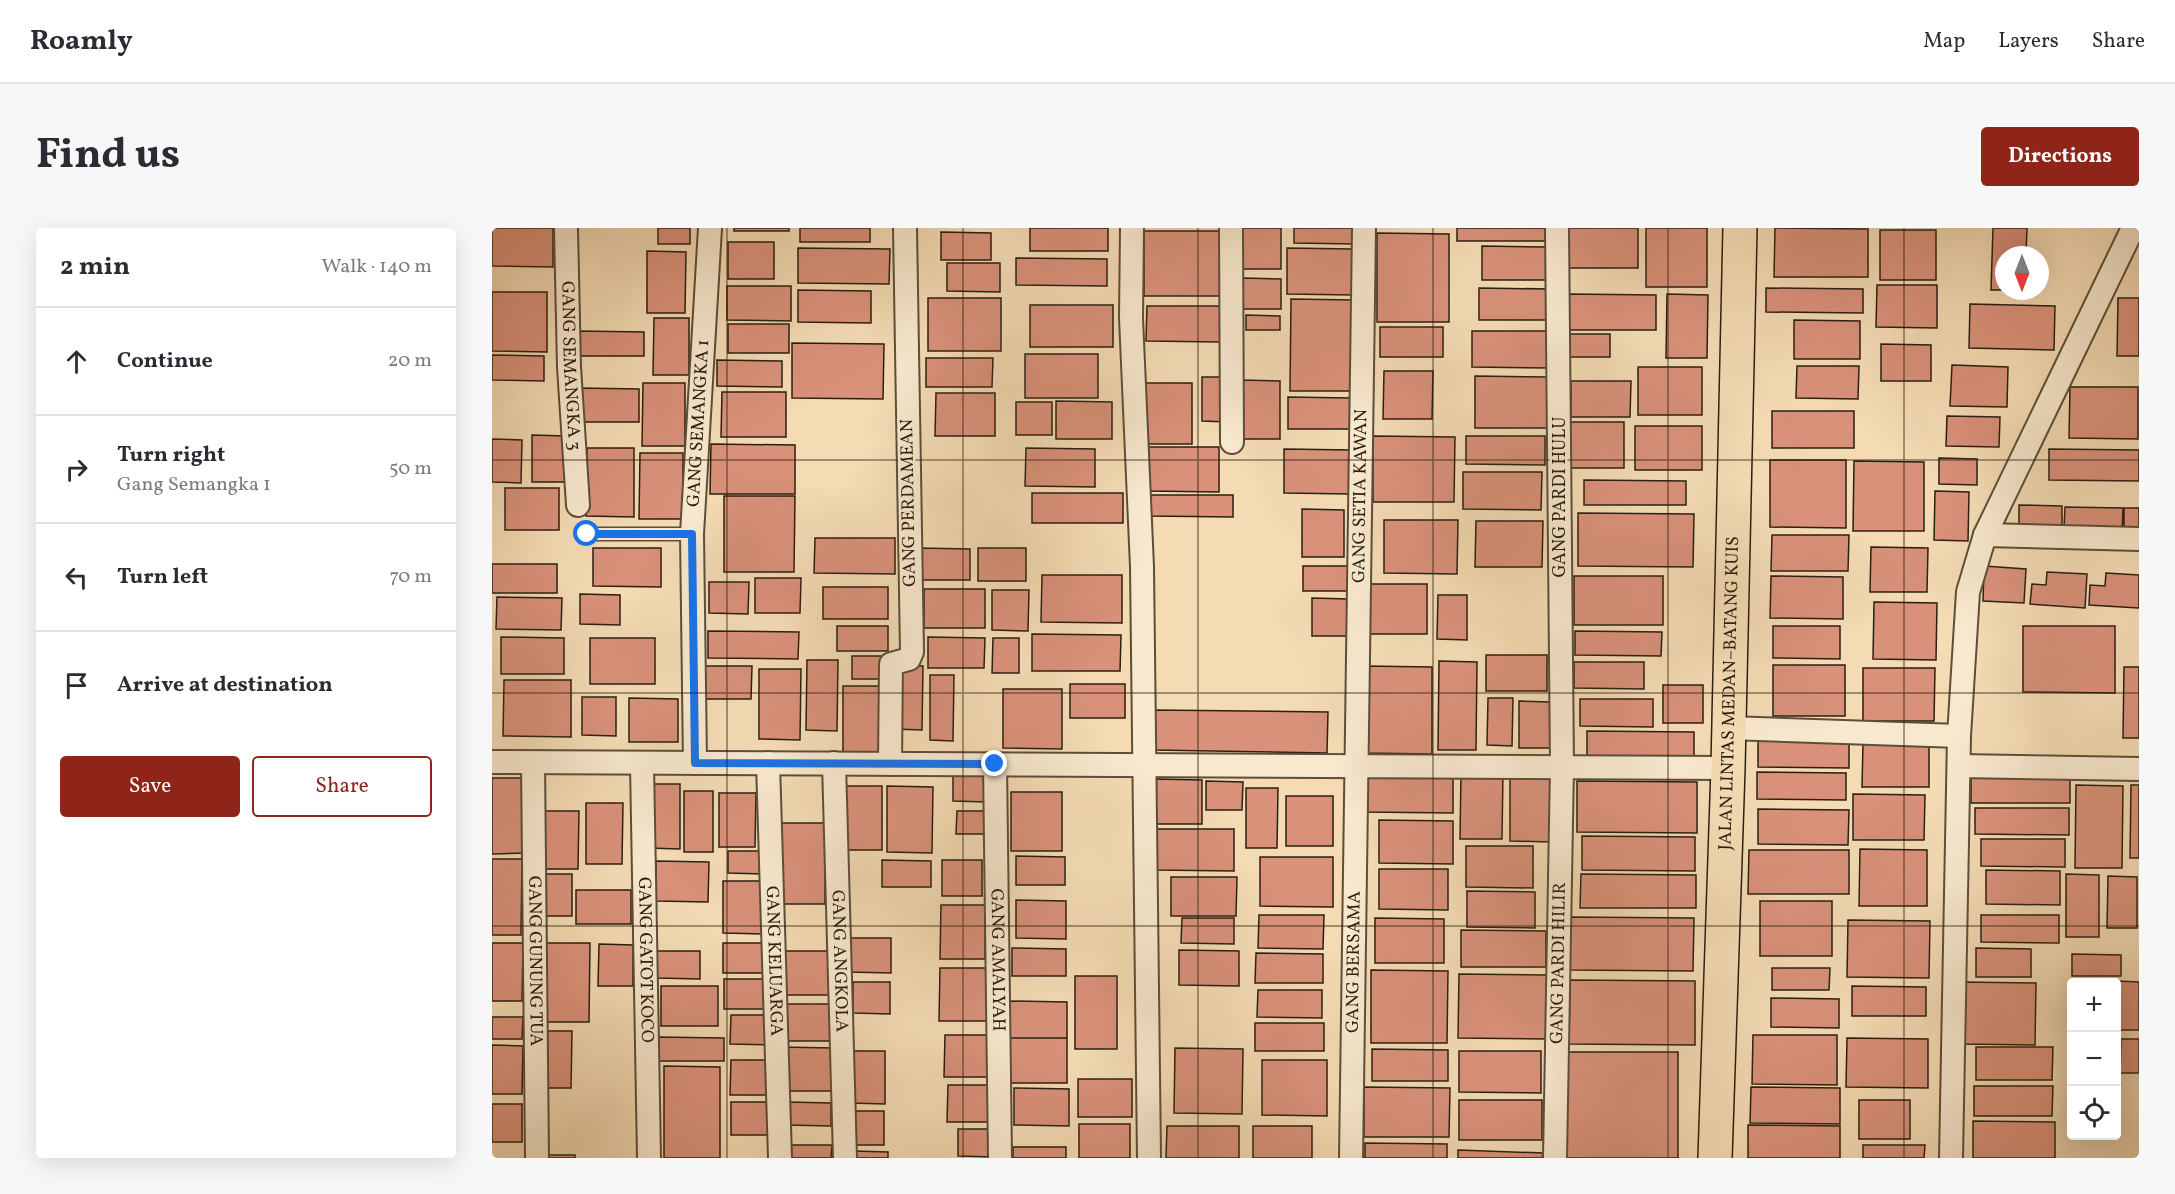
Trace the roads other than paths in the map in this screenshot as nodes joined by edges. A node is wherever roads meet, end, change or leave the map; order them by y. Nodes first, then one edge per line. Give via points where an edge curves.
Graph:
1 (566, 228) edge
2 (710, 228) edge
3 (904, 228) edge
4 (1132, 228) edge
5 (1231, 228) edge
6 (1364, 228) edge
7 (1557, 228) edge
8 (1740, 228) edge
9 (2129, 236) edge
10 (2139, 262) edge
11 (1232, 442) dead end
12 (578, 505) dead end
13 (587, 534) dead end
14 (692, 534) junction
15 (1985, 535) junction
16 (2139, 539) edge
17 (1729, 728) junction
18 (1959, 736) junction
19 (492, 762) edge
20 (533, 763) junction
21 (695, 763) junction
22 (768, 763) junction
23 (834, 763) junction
24 (642, 764) junction
25 (890, 764) junction
26 (995, 764) junction
27 (1146, 766) junction
28 (1357, 766) junction
29 (1562, 766) junction
30 (1959, 766) junction
31 (1728, 768) junction
32 (2139, 769) edge
33 (537, 1158) edge
34 (649, 1158) edge
35 (780, 1158) edge
36 (845, 1158) edge
37 (1000, 1158) edge
38 (1149, 1158) edge
39 (1351, 1158) edge
40 (1555, 1158) edge
41 (1715, 1158) edge
42 (1951, 1158) edge

1 - 12 street, GANG SEMANGKA 3 via 569,367
2 - 14 street, GANG SEMANGKA 1
3 - 25 street, GANG PERDAMEAN via 912,652 909,659 891,664
4 - 27 street via 1131,318
5 - 11 street
6 - 28 street, GANG SETIA KAWAN
7 - 29 street, GANG PARDI HULU
8 - 17 highway, JALAN LINTAS MEDAN–BATANG KUIS
9 - 10 street
9 - 15 street
13 - 14 lane
14 - 21 street, GANG SEMANGKA 1
15 - 16 street
15 - 18 street via 1968,592
17 - 18 street
17 - 31 highway, JALAN LINTAS MEDAN–BATANG KUIS
18 - 30 street
19 - 20 street
20 - 24 street
20 - 33 street, GANG GUNUNG TUA
21 - 22 street
21 - 24 street
22 - 23 street
22 - 35 street, GANG KELUARGA
23 - 25 street
23 - 36 street, GANG ANGKOLA
24 - 34 street, GANG GATOT KOCO
25 - 26 street
26 - 27 street
26 - 37 street, GANG AMALYAH
27 - 28 street
27 - 38 street
28 - 29 street
28 - 39 street, GANG BERSAMA
29 - 31 street
29 - 40 street, GANG PARDI HILIR
30 - 32 street
30 - 42 street
31 - 41 highway, JALAN LINTAS MEDAN–BATANG KUIS

